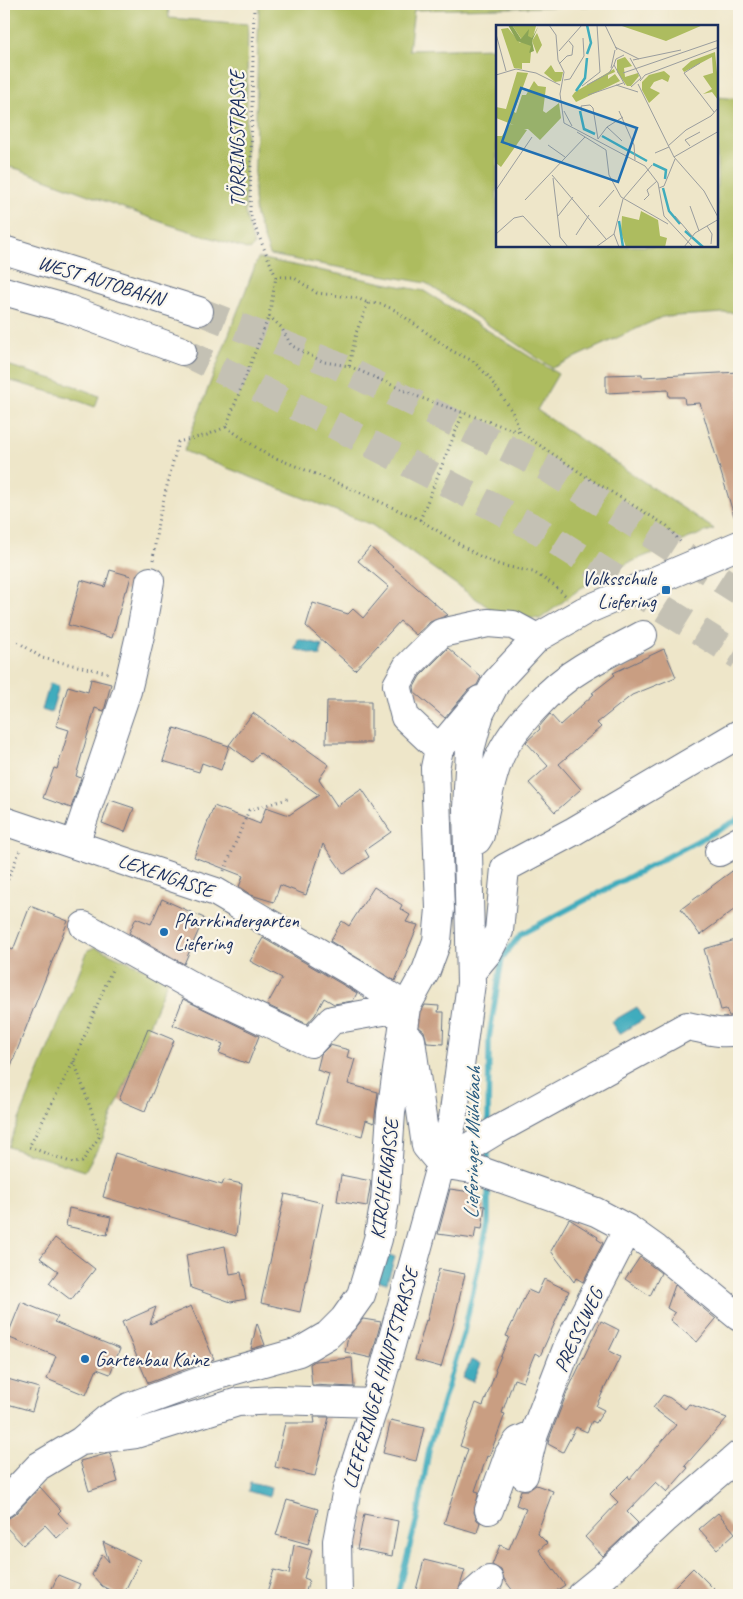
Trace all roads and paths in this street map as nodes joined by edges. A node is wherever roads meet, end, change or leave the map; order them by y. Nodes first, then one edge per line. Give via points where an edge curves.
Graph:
1 (254, 4) edge
2 (4, 250) edge
3 (276, 277) junction
4 (4, 291) edge
5 (368, 303) junction
6 (199, 311) tunnel mouth
7 (269, 316) junction
8 (182, 351) tunnel mouth
9 (348, 366) junction
10 (463, 413) junction
11 (226, 427) junction
12 (520, 432) junction
13 (420, 520) junction
14 (739, 545) edge
15 (697, 562) junction
16 (150, 581) joint
17 (584, 611) junction
18 (643, 635) dead end
19 (537, 638) junction
20 (18, 642) dead end
21 (130, 677) junction
22 (496, 682) junction
23 (739, 734) edge
24 (439, 749) junction
25 (291, 798) dead end
26 (4, 821) edge
27 (29, 829) junction
28 (75, 844) junction
29 (468, 856) junction
30 (4, 872) edge
31 (10, 875) junction
32 (4, 889) edge
33 (216, 892) junction
34 (84, 926) dead end
35 (121, 948) junction
36 (472, 971) junction
37 (406, 1008) junction
38 (739, 1030) edge
39 (74, 1061) junction
40 (441, 1164) junction
41 (628, 1229) junction
42 (739, 1317) edge
43 (375, 1403) junction
44 (534, 1434) junction
45 (81, 1441) junction
46 (739, 1455) edge
47 (39, 1466) junction
48 (524, 1475) dead end
49 (4, 1485) edge
50 (4, 1503) edge
51 (488, 1510) dead end
52 (338, 1595) edge
53 (581, 1595) edge

1 - 3 path, TÖRRINGSTRASSE via 250,212
2 - 6 main road, WEST AUTOBAHN
3 - 5 path via 293,277 317,293 356,298
3 - 7 path
4 - 8 main road, WEST AUTOBAHN via 68,309
5 - 9 path
5 - 12 path via 395,310 452,351 473,361 502,396
7 - 9 path via 281,327 291,345 324,362
7 - 11 path
9 - 10 path
10 - 12 path
10 - 13 path
11 - 13 path via 266,454
11 - 16 path via 178,442 158,522
12 - 15 path via 667,526
13 - 17 path via 477,556 533,572
14 - 15 main road, LIEFERINGER HAUPTSTRASSE
15 - 17 main road, LIEFERINGER HAUPTSTRASSE
16 - 21 main road
17 - 19 main road, LIEFERINGER HAUPTSTRASSE
18 - 29 main road via 580,668 546,696 518,727 499,758 489,787 480,835
19 - 22 main road, LIEFERINGER HAUPTSTRASSE
19 - 24 main road via 513,625 488,623 441,633 407,667 397,685 405,717
20 - 21 path via 42,658
21 - 28 main road
22 - 24 main road, KIRCHENGASSE
22 - 29 main road, LIEFERINGER HAUPTSTRASSE via 480,713 470,750
23 - 36 main road via 505,868 499,930 488,952
24 - 37 main road, KIRCHENGASSE via 434,768 440,909 437,941 426,971
25 - 33 path via 249,810
26 - 27 main road, LEXENGASSE
27 - 28 main road, LEXENGASSE
27 - 31 path
28 - 33 main road, LEXENGASSE
29 - 36 main road, LIEFERINGER HAUPTSTRASSE
30 - 31 path
31 - 32 path
33 - 37 main road, LEXENGASSE
34 - 35 main road
35 - 37 main road via 199,990 311,1043 332,1020
35 - 39 path
36 - 40 main road, LIEFERINGER HAUPTSTRASSE via 453,1119
37 - 40 main road, KIRCHENGASSE via 426,1146
37 - 45 main road, KIRCHENGASSE via 378,1239 361,1295 344,1319 328,1335 299,1352 214,1376 129,1407
38 - 40 main road via 718,1033 687,1026
39 - 39 path via 29,1146 73,1164 82,1162 99,1138
40 - 41 main road via 488,1174 596,1212
40 - 43 main road, LIEFERINGER HAUPTSTRASSE
41 - 42 main road
41 - 44 main road, PRESSLWEG via 568,1343
43 - 45 main road, KIRCHENGASSE via 238,1402 136,1434
43 - 52 main road, LIEFERINGER HAUPTSTRASSE via 347,1489 337,1541
44 - 48 main road, PRESSLWEG
44 - 51 main road via 518,1441 509,1454
45 - 47 main road, KIRCHENGASSE
46 - 53 main road
47 - 49 main road, KIRCHENGASSE
47 - 50 main road, KIRCHENGASSE

